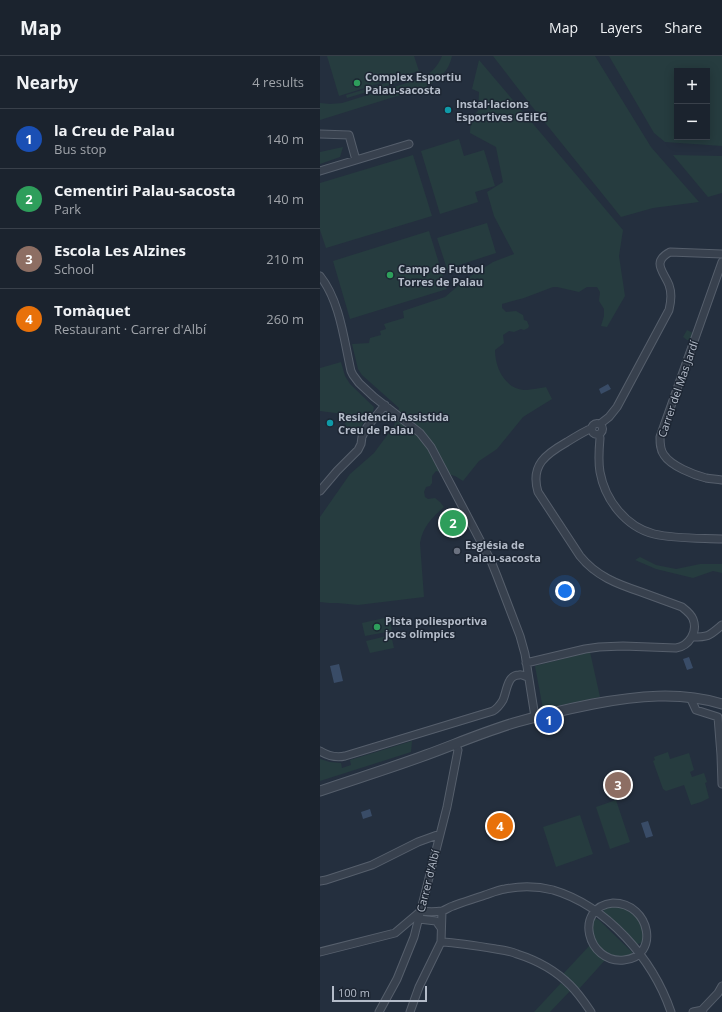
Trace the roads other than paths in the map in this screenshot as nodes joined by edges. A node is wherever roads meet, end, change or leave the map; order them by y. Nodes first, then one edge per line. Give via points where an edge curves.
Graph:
1 (320, 134) edge
2 (409, 144) dead end
3 (356, 160) junction
4 (320, 171) edge
5 (722, 254) edge
6 (722, 262) edge
7 (320, 276) edge
8 (385, 405) junction
9 (600, 424) junction
10 (592, 428) junction
11 (599, 434) junction
12 (722, 480) edge
13 (320, 491) edge
14 (722, 539) edge
15 (722, 625) edge
16 (692, 637) junction
17 (526, 663) junction
18 (528, 677) junction
19 (690, 697) junction
20 (722, 704) edge
21 (535, 717) junction
22 (455, 744) junction
23 (320, 752) edge
24 (722, 784) edge
25 (320, 791) edge
26 (440, 834) junction
27 (320, 881) edge
28 (421, 911) junction
29 (442, 911) junction
30 (595, 911) junction
31 (419, 919) junction
32 (441, 928) junction
33 (441, 942) junction
34 (320, 952) edge
35 (640, 954) junction
36 (722, 986) edge
37 (720, 992) edge
38 (702, 1011) edge
39 (379, 1012) edge
40 (410, 1012) edge
41 (591, 1012) edge
42 (671, 1012) edge
43 (693, 1012) edge

1 - 3 street via 349,135
2 - 3 street
3 - 4 street
5 - 9 street via 670,252 662,258 661,271 671,290 669,310 618,407
6 - 12 street, Carrer del Mas Jardí via 660,442 664,456 677,466 705,478
7 - 8 street via 333,296 351,371 359,382
8 - 13 street via 367,427 358,450
8 - 17 street via 420,433 431,447 491,561 520,636
9 - 10 street via 596,423
9 - 11 street via 603,429
10 - 11 street
10 - 16 street via 545,456 536,472 538,492 586,563 611,581 682,607 693,618
11 - 14 street via 599,464 603,485 614,505 631,523 670,537
15 - 16 street via 705,637
16 - 17 street via 685,645 676,648 599,647
17 - 18 street
18 - 21 street
18 - 23 street via 519,674 513,677 509,681 504,699 493,711 345,756 337,757
19 - 20 street
19 - 21 street via 620,699
19 - 24 street via 696,710 718,717
21 - 22 street
22 - 25 street
22 - 26 street, Carrer d'Albí via 458,750
26 - 27 street via 372,865
26 - 28 street, Carrer d'Albí
28 - 29 street
28 - 31 street, Carrer d'Albí
28 - 34 street via 395,933
29 - 30 street via 504,889 528,887 552,890
29 - 32 street, Carrer d'Albí
30 - 35 street via 615,927
30 - 35 street via 590,919 589,930 592,941 599,951 609,958 620,960 631,959
30 - 35 street via 614,903 624,904 636,911 643,920 646,933 645,944
31 - 32 street via 436,921
31 - 39 street, Carrer d'Albí via 397,979
32 - 33 street, Carrer d'Albí
33 - 40 street, Carrer d'Albí
33 - 41 street via 503,950 532,960 562,978 581,997
35 - 42 street via 662,988
36 - 37 street
37 - 38 street
38 - 43 street

